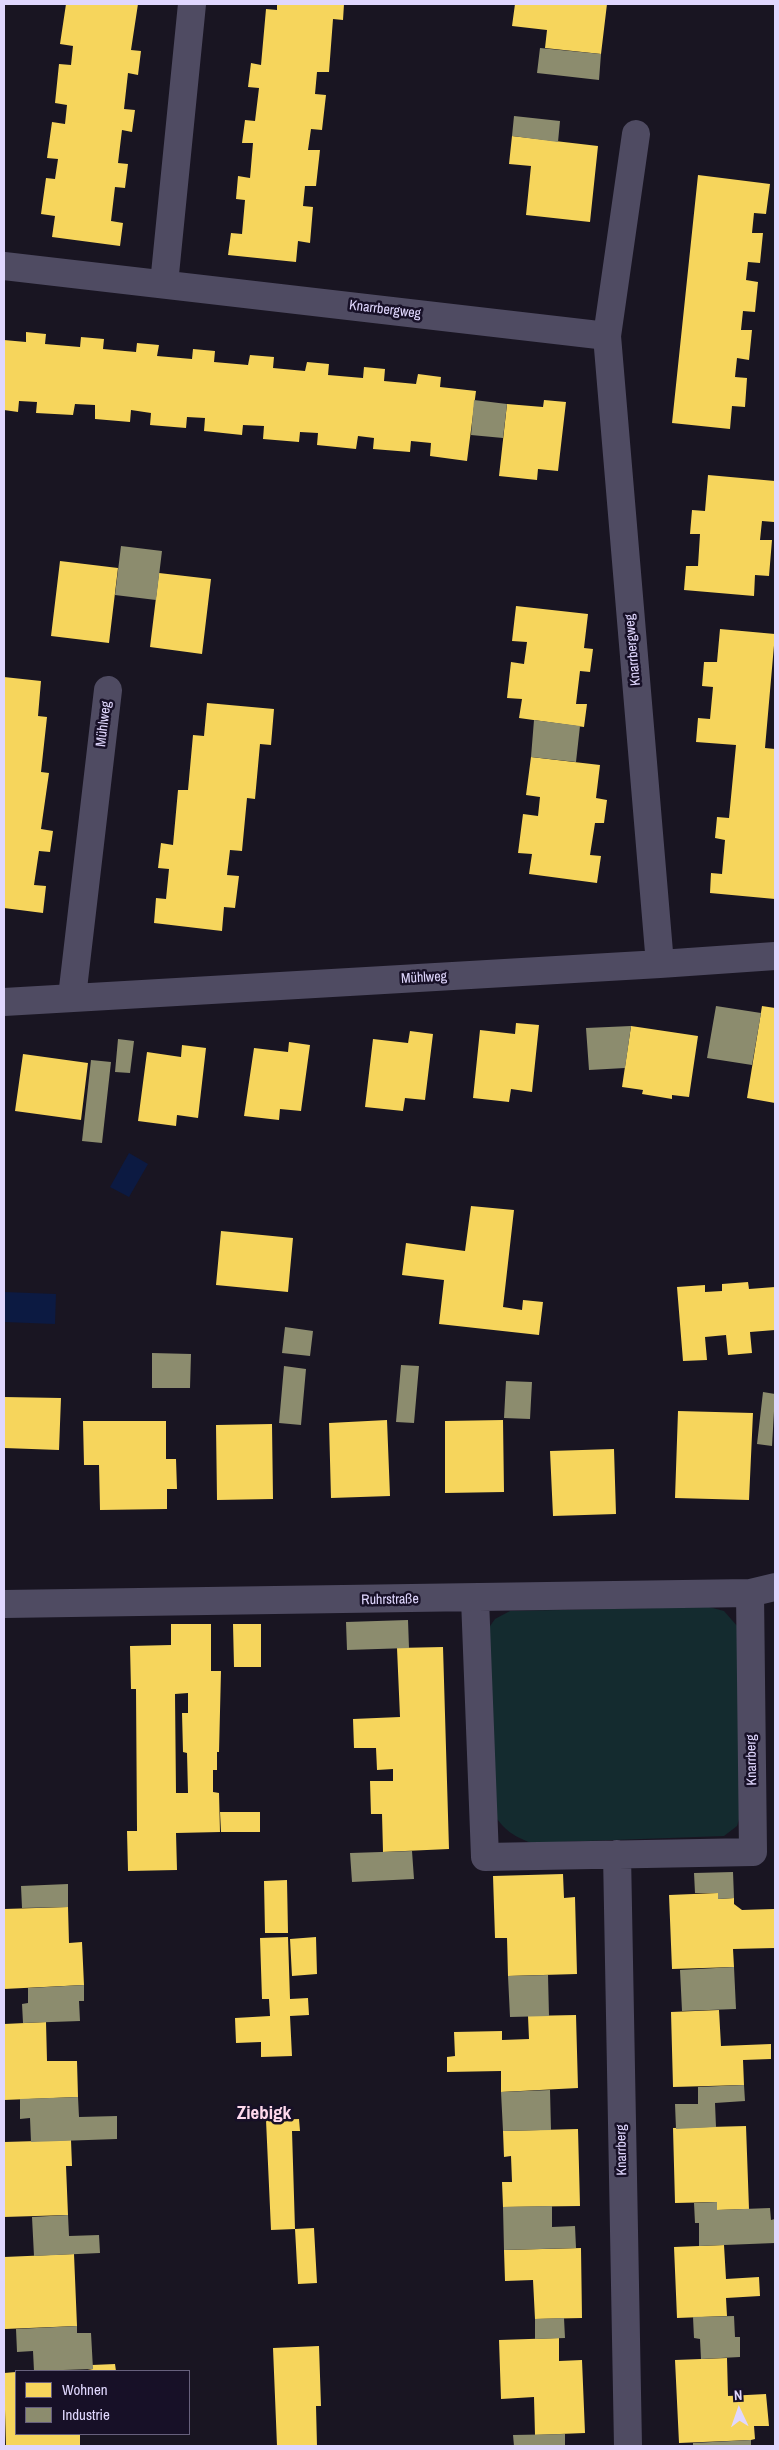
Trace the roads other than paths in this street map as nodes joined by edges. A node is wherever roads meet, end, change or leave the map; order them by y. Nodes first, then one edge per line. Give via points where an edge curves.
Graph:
1 (192, 4) edge
2 (636, 134) dead end
3 (4, 266) edge
4 (164, 284) junction
5 (607, 336) junction
6 (108, 690) dead end
7 (775, 956) edge
8 (660, 964) junction
9 (72, 997) junction
10 (4, 1002) edge
11 (763, 1590) edge
12 (475, 1599) junction
13 (4, 1604) edge
14 (617, 1854) junction
15 (628, 2446) edge

1 - 4 street
2 - 5 street, Knarrbergweg
3 - 4 street, Knarrbergweg
4 - 5 street, Knarrbergweg
5 - 8 street, Knarrbergweg
6 - 9 street, Mühlweg
7 - 8 street, Mühlweg
8 - 9 street, Mühlweg
9 - 10 street, Mühlweg
11 - 12 street, Ruhrstraße
11 - 14 street, Knarrberg via 753,1852
12 - 13 street, Ruhrstraße
12 - 14 street, Knarrberg via 485,1857
14 - 15 street, Knarrberg

